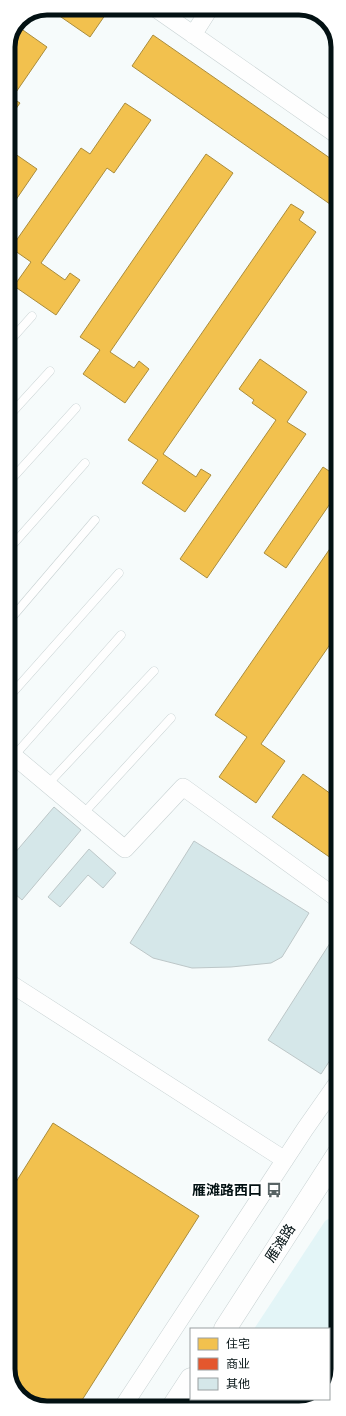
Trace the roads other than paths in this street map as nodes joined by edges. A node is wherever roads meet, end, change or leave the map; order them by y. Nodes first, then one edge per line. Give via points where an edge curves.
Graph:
1 (165, 15) edge
2 (206, 15) edge
3 (193, 35) junction
4 (331, 131) edge
5 (32, 316) dead end
6 (15, 335) edge
7 (50, 371) dead end
8 (76, 408) dead end
9 (15, 409) edge
10 (85, 463) dead end
11 (15, 476) edge
12 (96, 520) dead end
13 (15, 542) edge
14 (119, 573) dead end
15 (15, 614) edge
16 (120, 635) dead end
17 (154, 671) dead end
18 (15, 690) edge
19 (171, 718) dead end
20 (15, 749) edge
21 (15, 756) edge
22 (48, 784) junction
23 (83, 814) junction
24 (331, 894) edge
25 (15, 987) edge
26 (331, 1092) edge
27 (284, 1160) junction
28 (331, 1164) edge
29 (226, 1328) edge
30 (190, 1381) edge
31 (127, 1401) edge
32 (177, 1401) edge

1 - 3 street
2 - 3 street
3 - 4 street
5 - 6 lane
7 - 9 lane
8 - 11 lane
10 - 13 lane
12 - 15 lane
14 - 18 lane
16 - 20 lane
17 - 22 lane
19 - 23 lane
21 - 22 street
22 - 23 street
23 - 24 street via 125,849 183,788
25 - 27 street
26 - 27 street
27 - 31 street
28 - 29 main road, 雁滩路
30 - 32 main road

